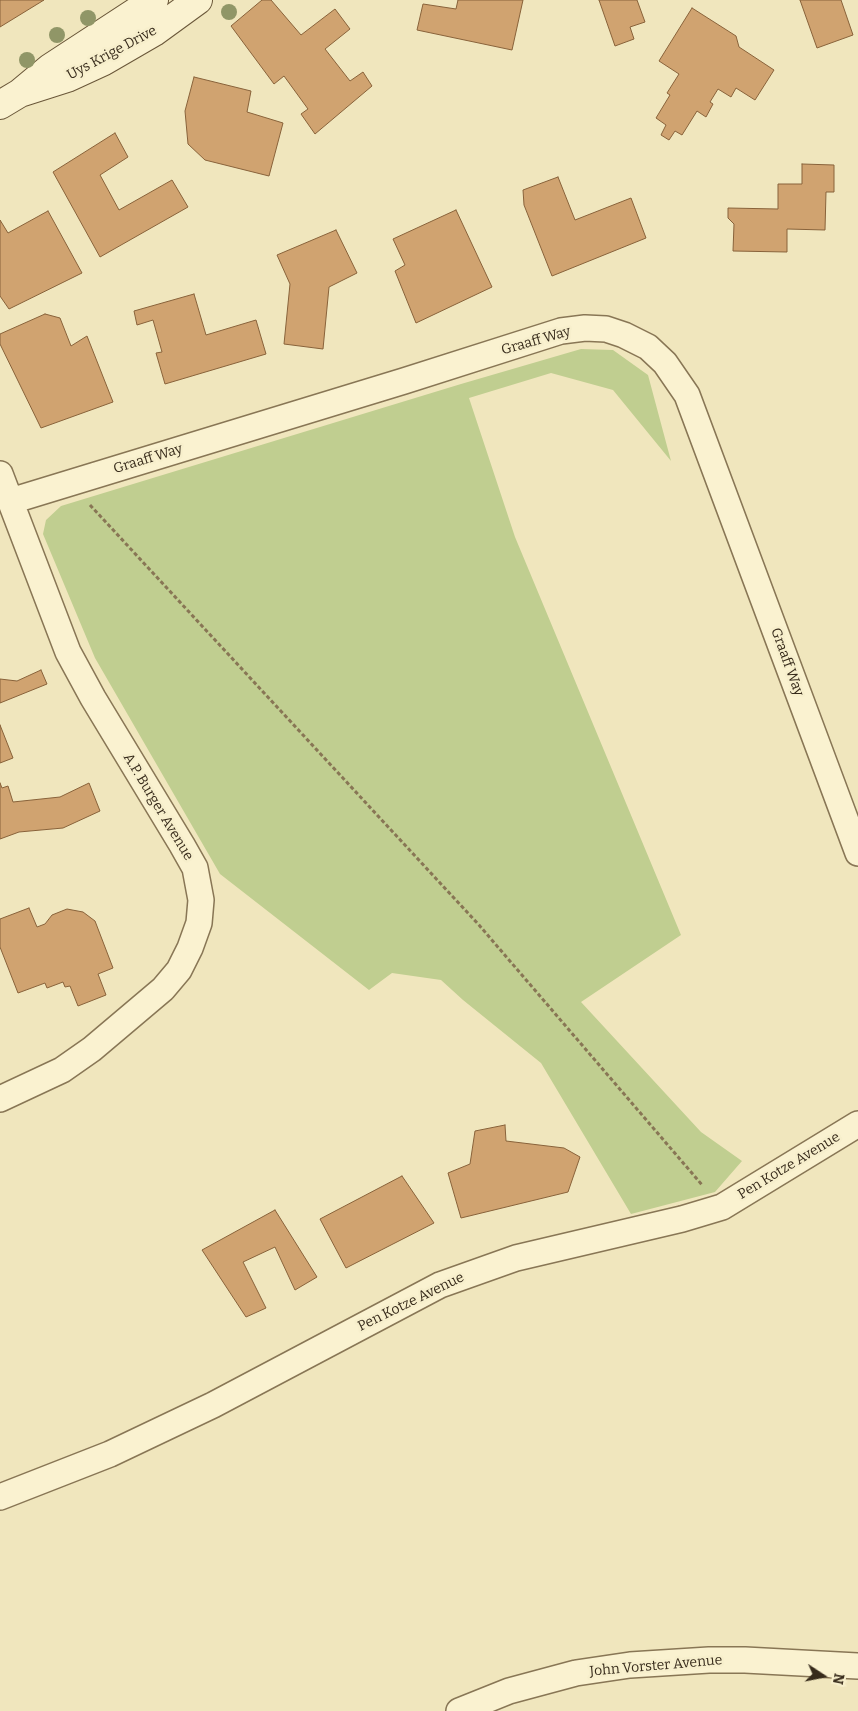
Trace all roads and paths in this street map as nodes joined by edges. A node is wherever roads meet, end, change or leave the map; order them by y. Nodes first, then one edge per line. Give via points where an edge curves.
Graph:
1 (154, 0) edge
2 (198, 0) edge
3 (10, 99) edge
4 (0, 474) edge
5 (70, 483) junction
6 (11, 501) junction
7 (858, 852) edge
8 (0, 1099) edge
9 (858, 1124) edge
10 (722, 1207) junction
11 (0, 1496) edge
12 (858, 1666) edge
13 (459, 1711) edge

1 - 3 street, Uys Krige Drive via 50,68
2 - 3 street, Uys Krige Drive via 154,32 104,61
4 - 6 street, A.P. Burger Avenue
5 - 6 street, Graaff Way
5 - 7 street, Graaff Way via 561,331 606,329 624,335 648,347 665,363 687,395
5 - 10 path via 479,925
6 - 8 street, A.P. Burger Avenue via 68,652 182,845 194,868 201,900 199,923 190,948 164,989 62,1070
9 - 10 street, Pen Kotze Avenue
10 - 11 street, Pen Kotze Avenue via 682,1220 516,1258 440,1285 214,1405 110,1454
12 - 13 street, John Vorster Avenue via 745,1660 630,1665 576,1673 508,1691

